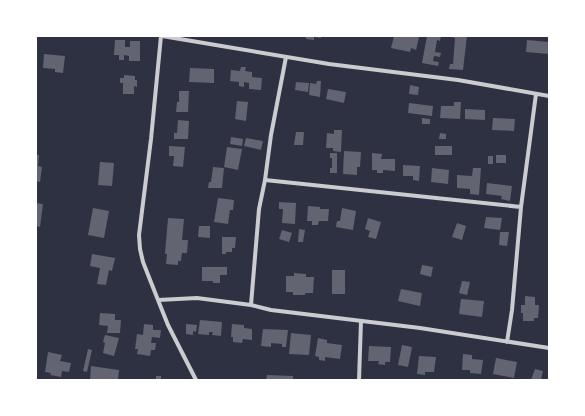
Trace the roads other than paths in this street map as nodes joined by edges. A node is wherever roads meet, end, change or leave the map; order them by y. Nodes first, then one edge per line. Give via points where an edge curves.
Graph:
1 (162, 36) edge
2 (286, 57) junction
3 (536, 94) junction
4 (549, 96) edge
5 (265, 180) junction
6 (521, 207) junction
7 (158, 300) junction
8 (251, 305) junction
9 (361, 321) junction
10 (507, 342) junction
11 (549, 348) edge
12 (196, 380) edge
13 (359, 380) edge

1 - 2 street
1 - 7 street via 139,235 140,249
2 - 3 street via 458,80
2 - 5 street
3 - 4 street
3 - 6 street
5 - 6 street
5 - 8 street via 259,209
6 - 10 street
7 - 8 street via 197,298
7 - 12 street
8 - 9 street
9 - 10 street
9 - 13 street
10 - 11 street

